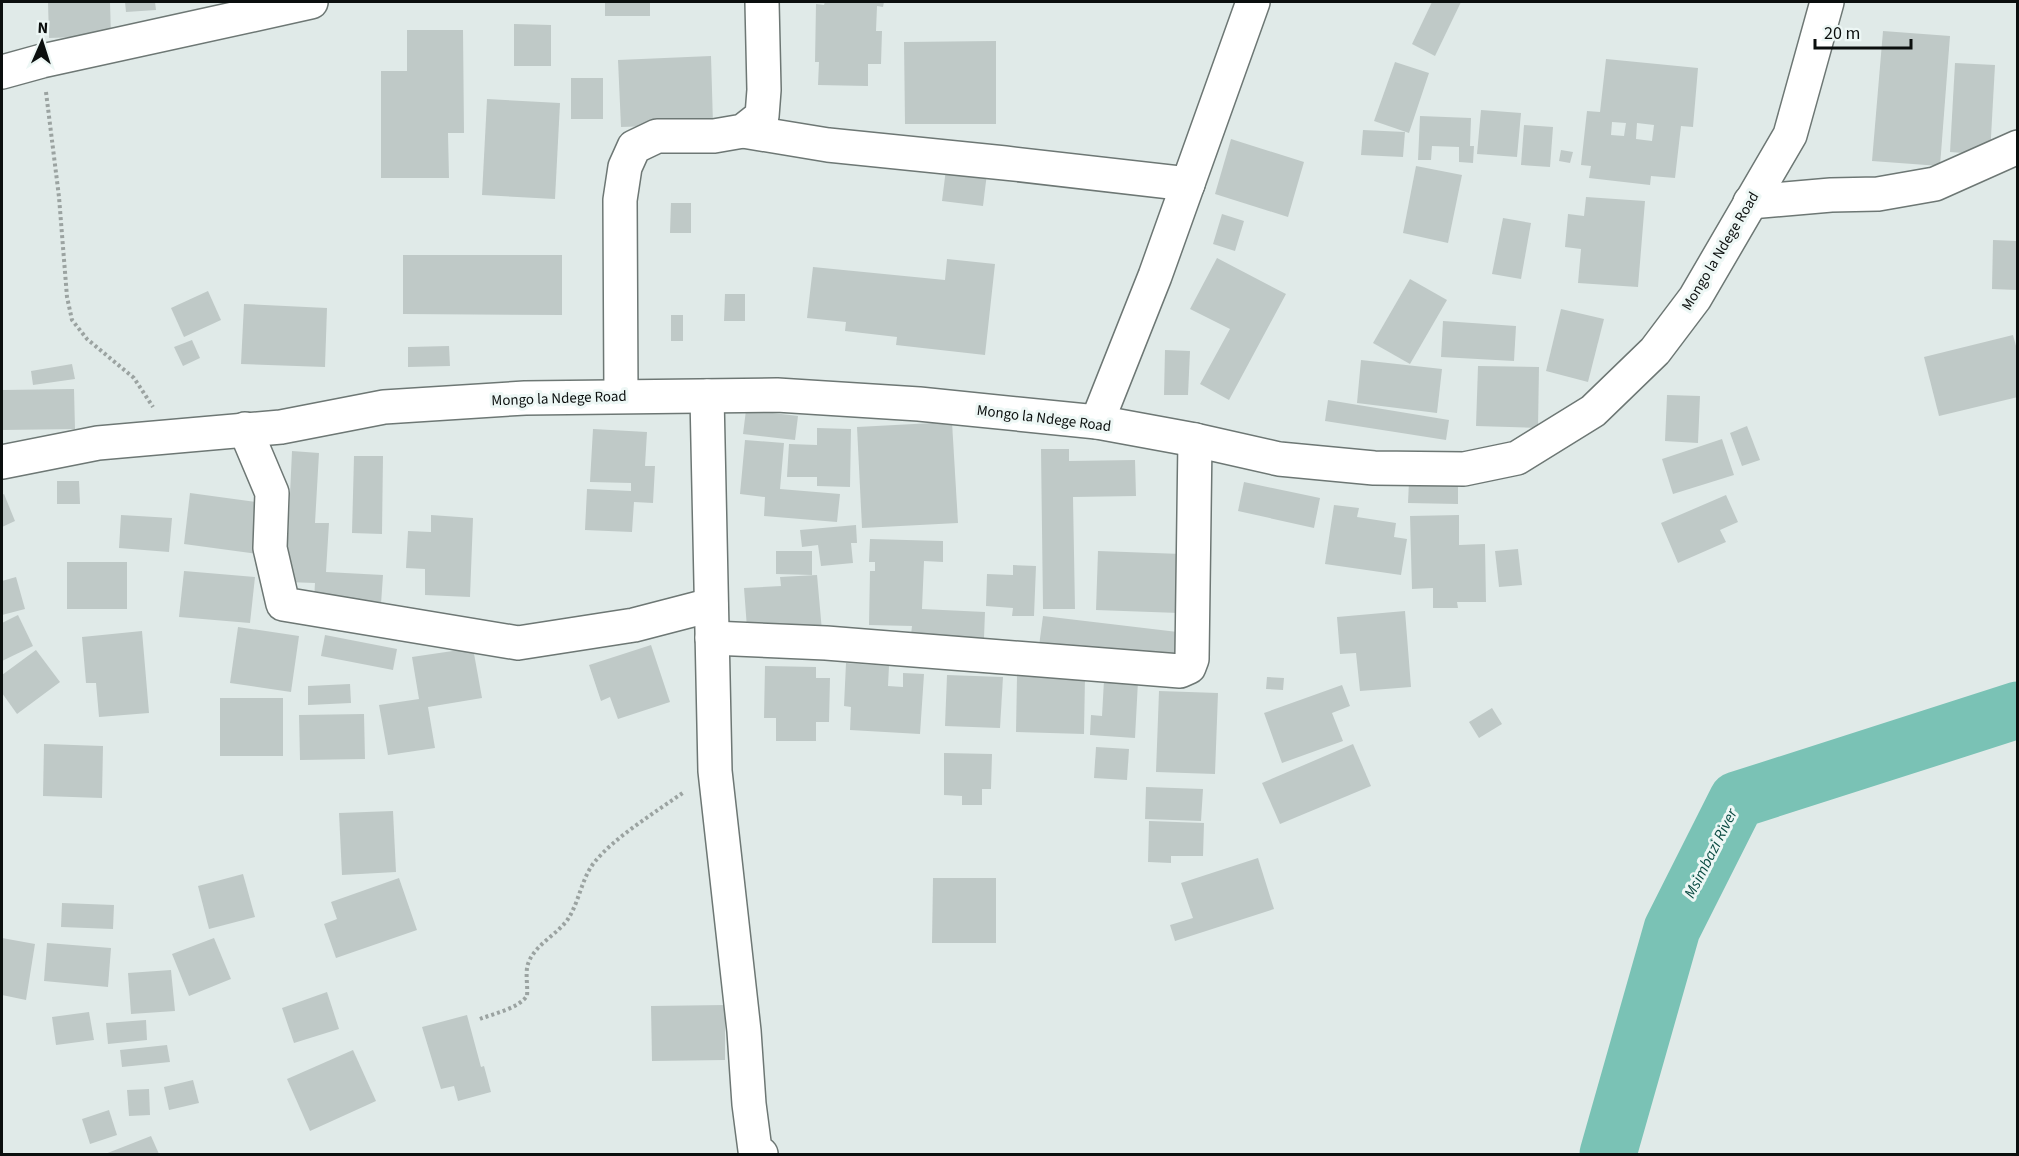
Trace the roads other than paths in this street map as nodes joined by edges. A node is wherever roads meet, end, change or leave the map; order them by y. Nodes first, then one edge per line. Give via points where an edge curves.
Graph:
1 (311, 2) edge
2 (762, 2) edge
3 (1253, 2) edge
4 (1827, 2) edge
5 (2, 72) edge
6 (743, 131) junction
7 (2018, 147) edge
8 (1188, 184) junction
9 (1750, 202) junction
10 (621, 395) junction
11 (706, 396) junction
12 (1097, 423) junction
13 (245, 429) junction
14 (1195, 440) junction
15 (2, 462) edge
16 (711, 605) junction
17 (712, 638) junction
18 (755, 1153) edge

1 - 5 street
2 - 6 street via 762,116
3 - 8 street
4 - 9 street, Mongo la Ndege Road via 1790,135
6 - 8 street via 828,145
6 - 10 street via 714,136 657,136 634,147 625,167 620,200
7 - 9 street via 1935,184 1878,195
8 - 12 street
9 - 14 street, Mongo la Ndege Road via 1695,298 1655,351 1593,411 1516,458 1464,469 1374,468 1279,459
10 - 11 street, Mongo la Ndege Road
10 - 13 street, Mongo la Ndege Road via 384,407 281,427
11 - 12 street, Mongo la Ndege Road via 777,394 844,398
11 - 16 street
12 - 14 street, Mongo la Ndege Road
13 - 15 street, Mongo la Ndege Road via 98,442
13 - 16 street via 272,493 270,548 283,604 518,643 634,625
14 - 17 street via 1190,667 1180,671 826,643
16 - 17 street
17 - 18 street via 715,771

